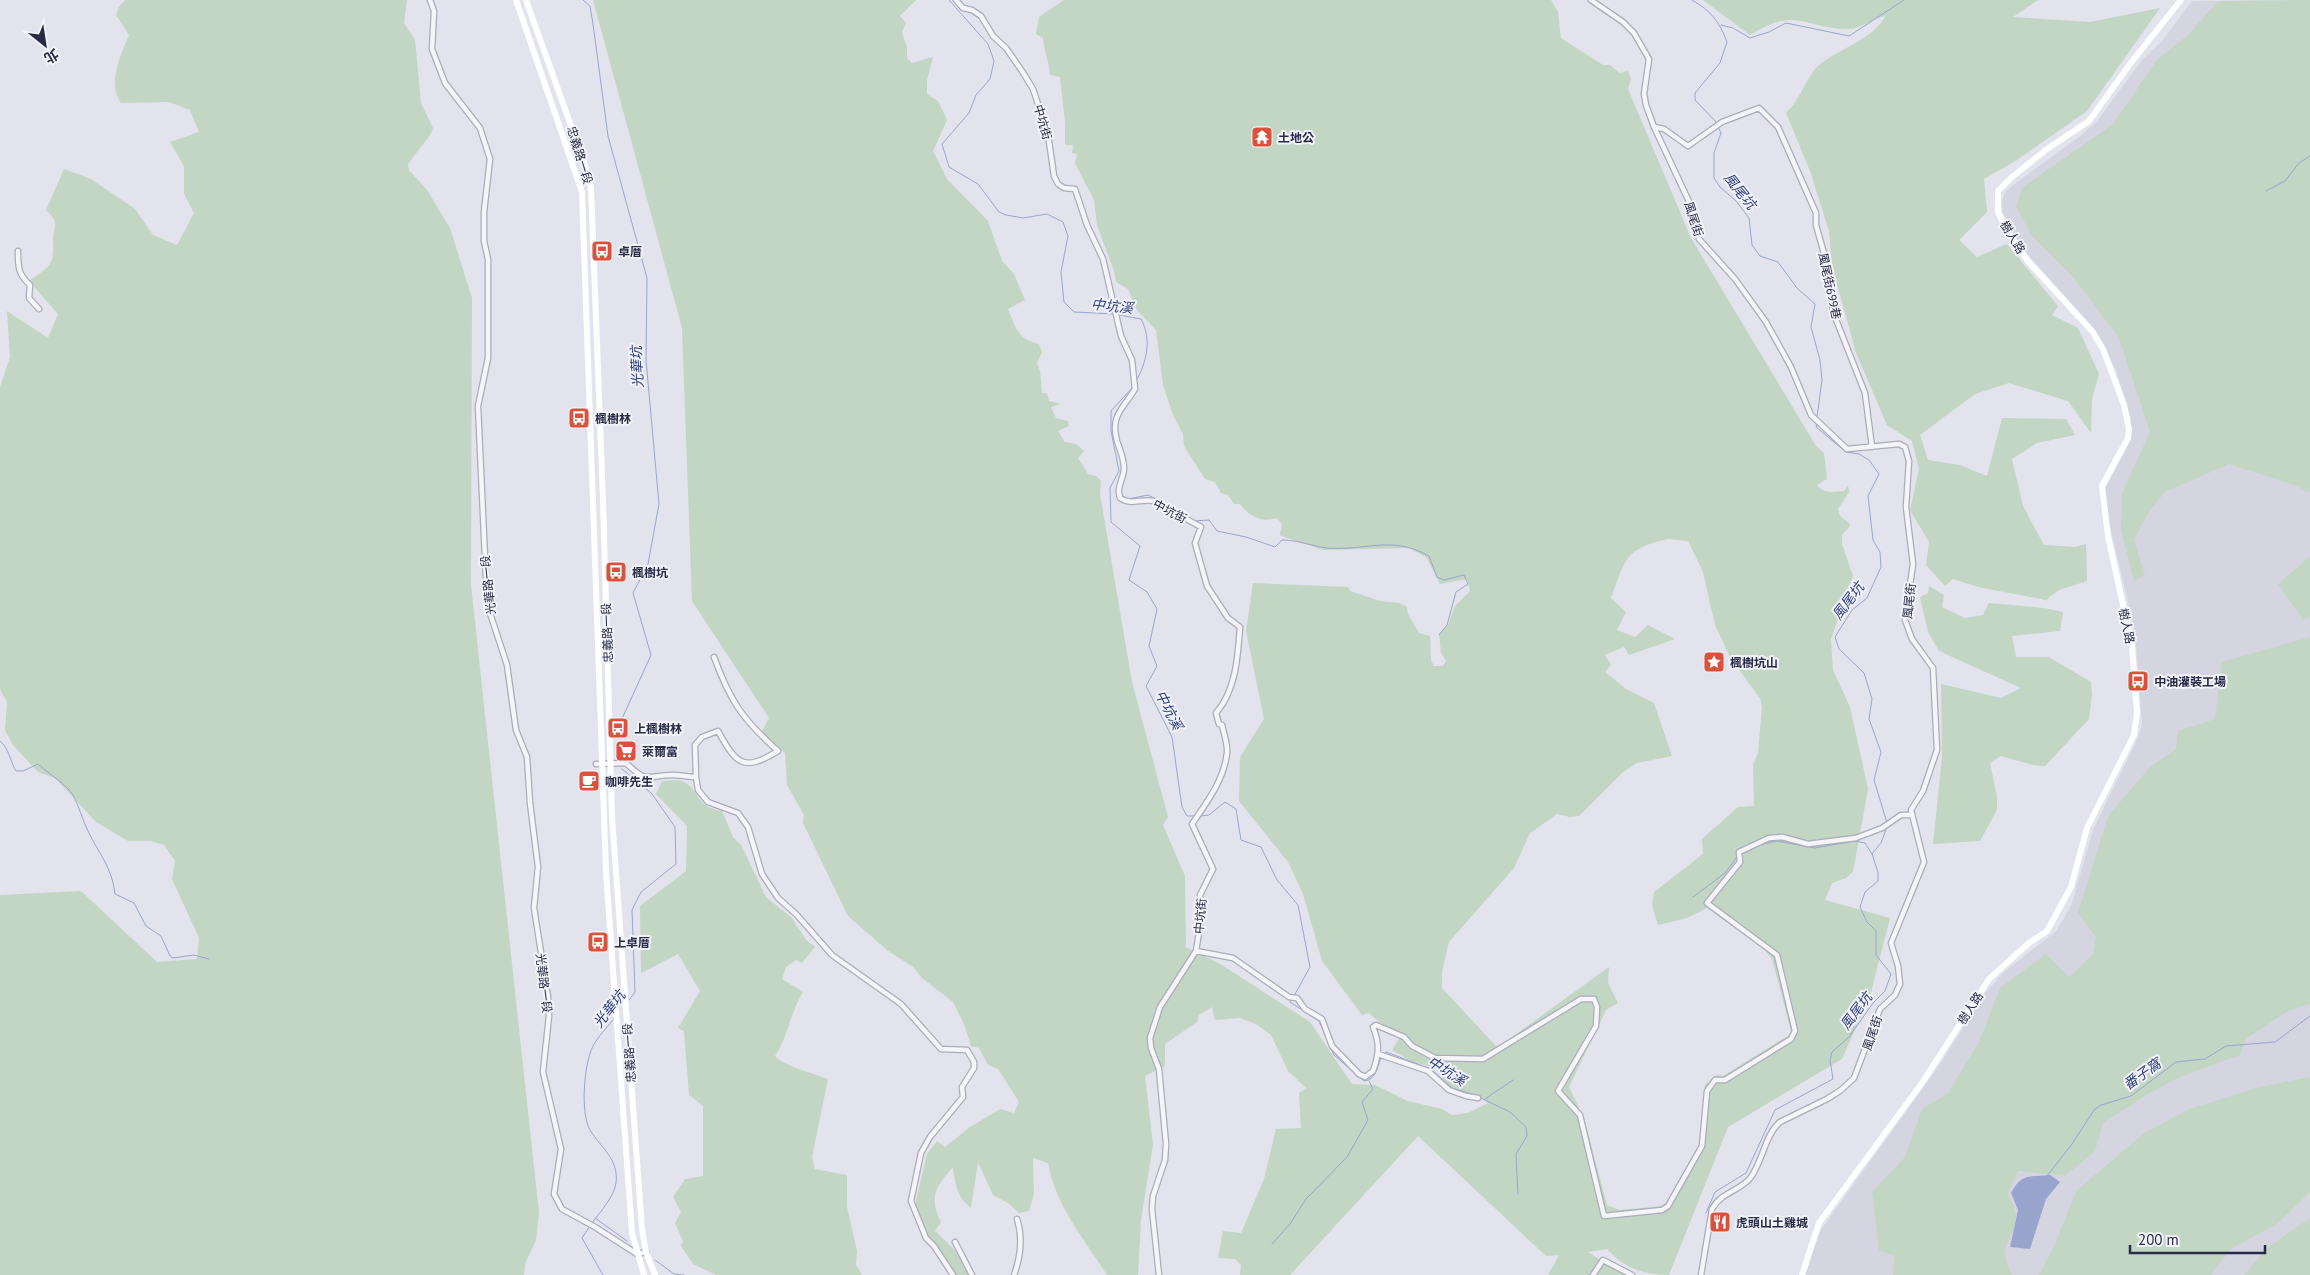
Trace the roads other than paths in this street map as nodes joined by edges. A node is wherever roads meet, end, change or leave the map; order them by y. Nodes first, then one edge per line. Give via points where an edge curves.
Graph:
1 (430, 0) edge
2 (516, 0) edge
3 (526, 0) edge
4 (956, 0) edge
5 (1591, 0) edge
6 (2181, 0) edge
7 (558, 82) junction
8 (544, 87) junction
9 (1654, 127) junction
10 (18, 251) dead end
11 (39, 308) dead end
12 (588, 430) junction
13 (602, 430) junction
14 (1872, 447) junction
15 (594, 603) junction
16 (608, 603) junction
17 (714, 657) dead end
18 (611, 763) junction
19 (598, 764) junction
20 (696, 778) junction
21 (1911, 814) junction
22 (1196, 951) junction
23 (625, 973) junction
24 (610, 974) junction
25 (1382, 1055) junction
26 (1478, 1098) dead end
27 (1018, 1219) dead end
28 (955, 1242) dead end
29 (646, 1252) junction
30 (637, 1254) junction
31 (644, 1275) edge
32 (655, 1275) edge
33 (953, 1275) edge
34 (972, 1275) edge
35 (1014, 1275) edge
36 (1159, 1275) edge
37 (1593, 1275) edge
38 (1632, 1275) edge
39 (1702, 1275) edge
40 (1802, 1275) edge

1 - 30 street, 光華路一段 via 434,11 432,49 445,83 480,128 490,159 484,212 488,259 488,358 478,406 486,580 489,610 507,665 516,730 527,757 538,866 534,908 549,1016 542,1072 561,1149 554,1194 562,1209
2 - 8 main road, 忠義路一段
3 - 7 main road, 忠義路一段
4 - 22 street, 中坑街 via 963,8 980,16 993,36 1014,57 1033,89 1048,134 1054,176 1064,188 1075,189 1087,225 1100,249 1121,336 1132,360 1134,386 1115,420 1124,470 1118,492 1120,498 1128,502 1154,501 1201,527 1194,543 1208,586 1228,618 1240,627 1238,660 1222,707 1216,713 1228,751 1214,792 1192,824 1213,869 1200,895 1201,920
5 - 9 street, 風尾街 via 1634,33 1650,59 1644,94
6 - 40 main road, 樹人路 via 2088,121 2026,166 1998,191 1998,212 2006,229 2027,260 2092,331 2103,349 2124,405 2128,438 2102,486 2108,536 2132,646 2137,712 2134,735 2087,828 2071,887 2046,931 1989,979 1922,1083 1820,1223
7 - 8 main road
7 - 13 main road, 忠義路一段 via 591,187
8 - 12 main road, 忠義路一段 via 582,192
9 - 14 street, 風尾街 via 1693,210 1699,239 1735,279 1766,322 1791,367 1811,415 1847,450
9 - 14 street, 風尾街699巷 via 1664,129 1688,146 1720,124 1759,108 1778,127 1816,213 1833,312 1865,393
10 - 11 street via 20,276 30,285 29,298
12 - 13 main road
12 - 15 main road, 忠義路一段
13 - 16 main road, 忠義路一段
14 - 21 street, 風尾街 via 1898,444 1906,447 1910,461 1906,507 1913,564 1906,620 1912,639 1933,668 1937,750
15 - 16 main road
15 - 19 main road, 忠義路一段
16 - 18 main road, 忠義路一段
17 - 20 street via 725,688 751,727 778,751 755,764 743,762 733,756 718,732 708,734 695,746
18 - 19 street
18 - 20 street via 626,763 648,778 672,775
18 - 23 main road, 忠義路一段 via 613,843
19 - 24 main road, 忠義路一段
20 - 33 street via 698,790 708,802 738,813 752,834 762,874 778,898 828,951 901,1004 941,1049 967,1050 974,1062 974,1068 962,1087 961,1100 941,1122 921,1153 911,1201 926,1238
21 - 25 street via 1901,815 1882,828 1856,838 1808,844 1782,837 1769,838 1739,852 1740,862 1707,903 1777,955 1795,1031 1791,1039 1725,1080 1715,1080 1707,1091 1702,1146 1668,1206 1662,1210 1604,1216 1580,1115 1558,1091 1596,1026 1594,999 1581,999 1483,1059 1435,1058 1412,1046 1404,1037 1376,1025 1373,1027
21 - 39 street, 風尾街 via 1924,862 1891,943 1900,984 1895,995 1880,1009 1854,1078 1841,1090 1772,1128 1750,1179 1718,1200 1712,1209
22 - 25 street via 1233,958 1290,997 1297,998 1305,1010 1322,1018 1332,1046 1359,1074 1367,1076
22 - 36 street, 中坑街 via 1160,1007 1150,1038 1159,1069 1165,1160 1152,1208
23 - 24 main road
23 - 29 main road, 忠義路一段
24 - 30 main road, 忠義路一段 via 632,1233
25 - 26 street via 1428,1070 1449,1090
27 - 35 street via 1022,1234
28 - 34 street
29 - 30 street
29 - 32 main road, 忠義路一段
30 - 31 main road, 忠義路一段
37 - 38 street via 1603,1260

